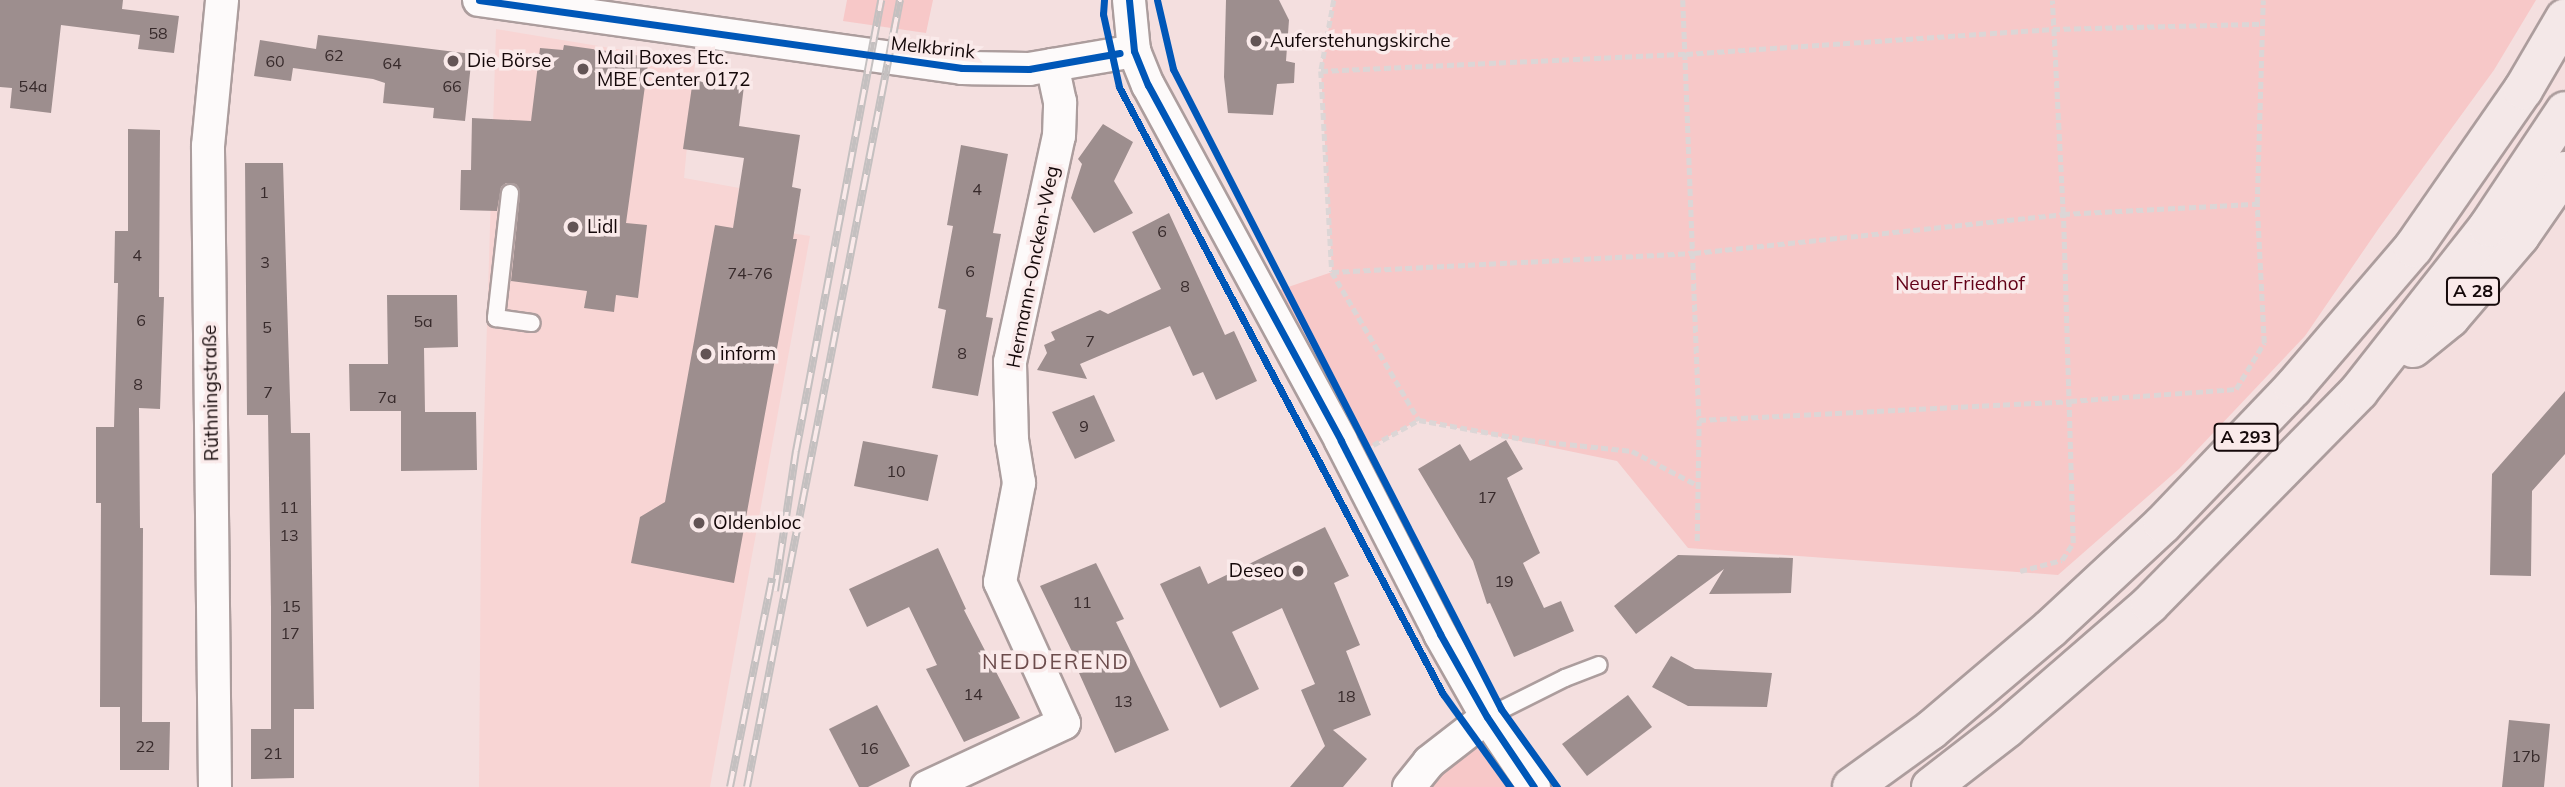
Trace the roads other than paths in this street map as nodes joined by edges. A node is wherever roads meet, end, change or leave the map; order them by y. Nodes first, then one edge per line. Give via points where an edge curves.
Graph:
1 (222, 0) edge
2 (479, 0) edge
3 (1129, 0) edge
4 (582, 7) edge
5 (2565, 18) edge
6 (1134, 51) junction
7 (1052, 65) junction
8 (2565, 111) edge
9 (2565, 171) edge
10 (510, 193) dead end
11 (531, 323) dead end
12 (2359, 391) junction
13 (1599, 665) dead end
14 (1488, 717) junction
15 (215, 787) edge
16 (927, 787) edge
17 (1409, 787) edge
18 (1534, 787) edge
19 (1852, 787) edge
20 (1931, 787) edge

1 - 15 street, Rüthningstraße via 208,146
2 - 4 street, Melkbrink
3 - 6 street
4 - 7 street, Melkbrink via 930,65 1006,70
5 - 19 highway, A 293 via 2524,90 2413,248 2293,388 2163,524 2050,629 1931,730
6 - 7 street, Melkbrink
6 - 14 street via 1159,106
7 - 16 street, Hermann-Oncken-Weg via 1060,102 1059,136 1010,362 1019,483 1000,582 1064,723
8 - 12 highway, A 293 via 2488,227
9 - 12 highway, A 28 via 2520,236 2451,318
10 - 11 lane via 496,318
12 - 20 highway, A 293 via 2150,604
13 - 14 lane
14 - 17 street via 1429,762
14 - 18 street

